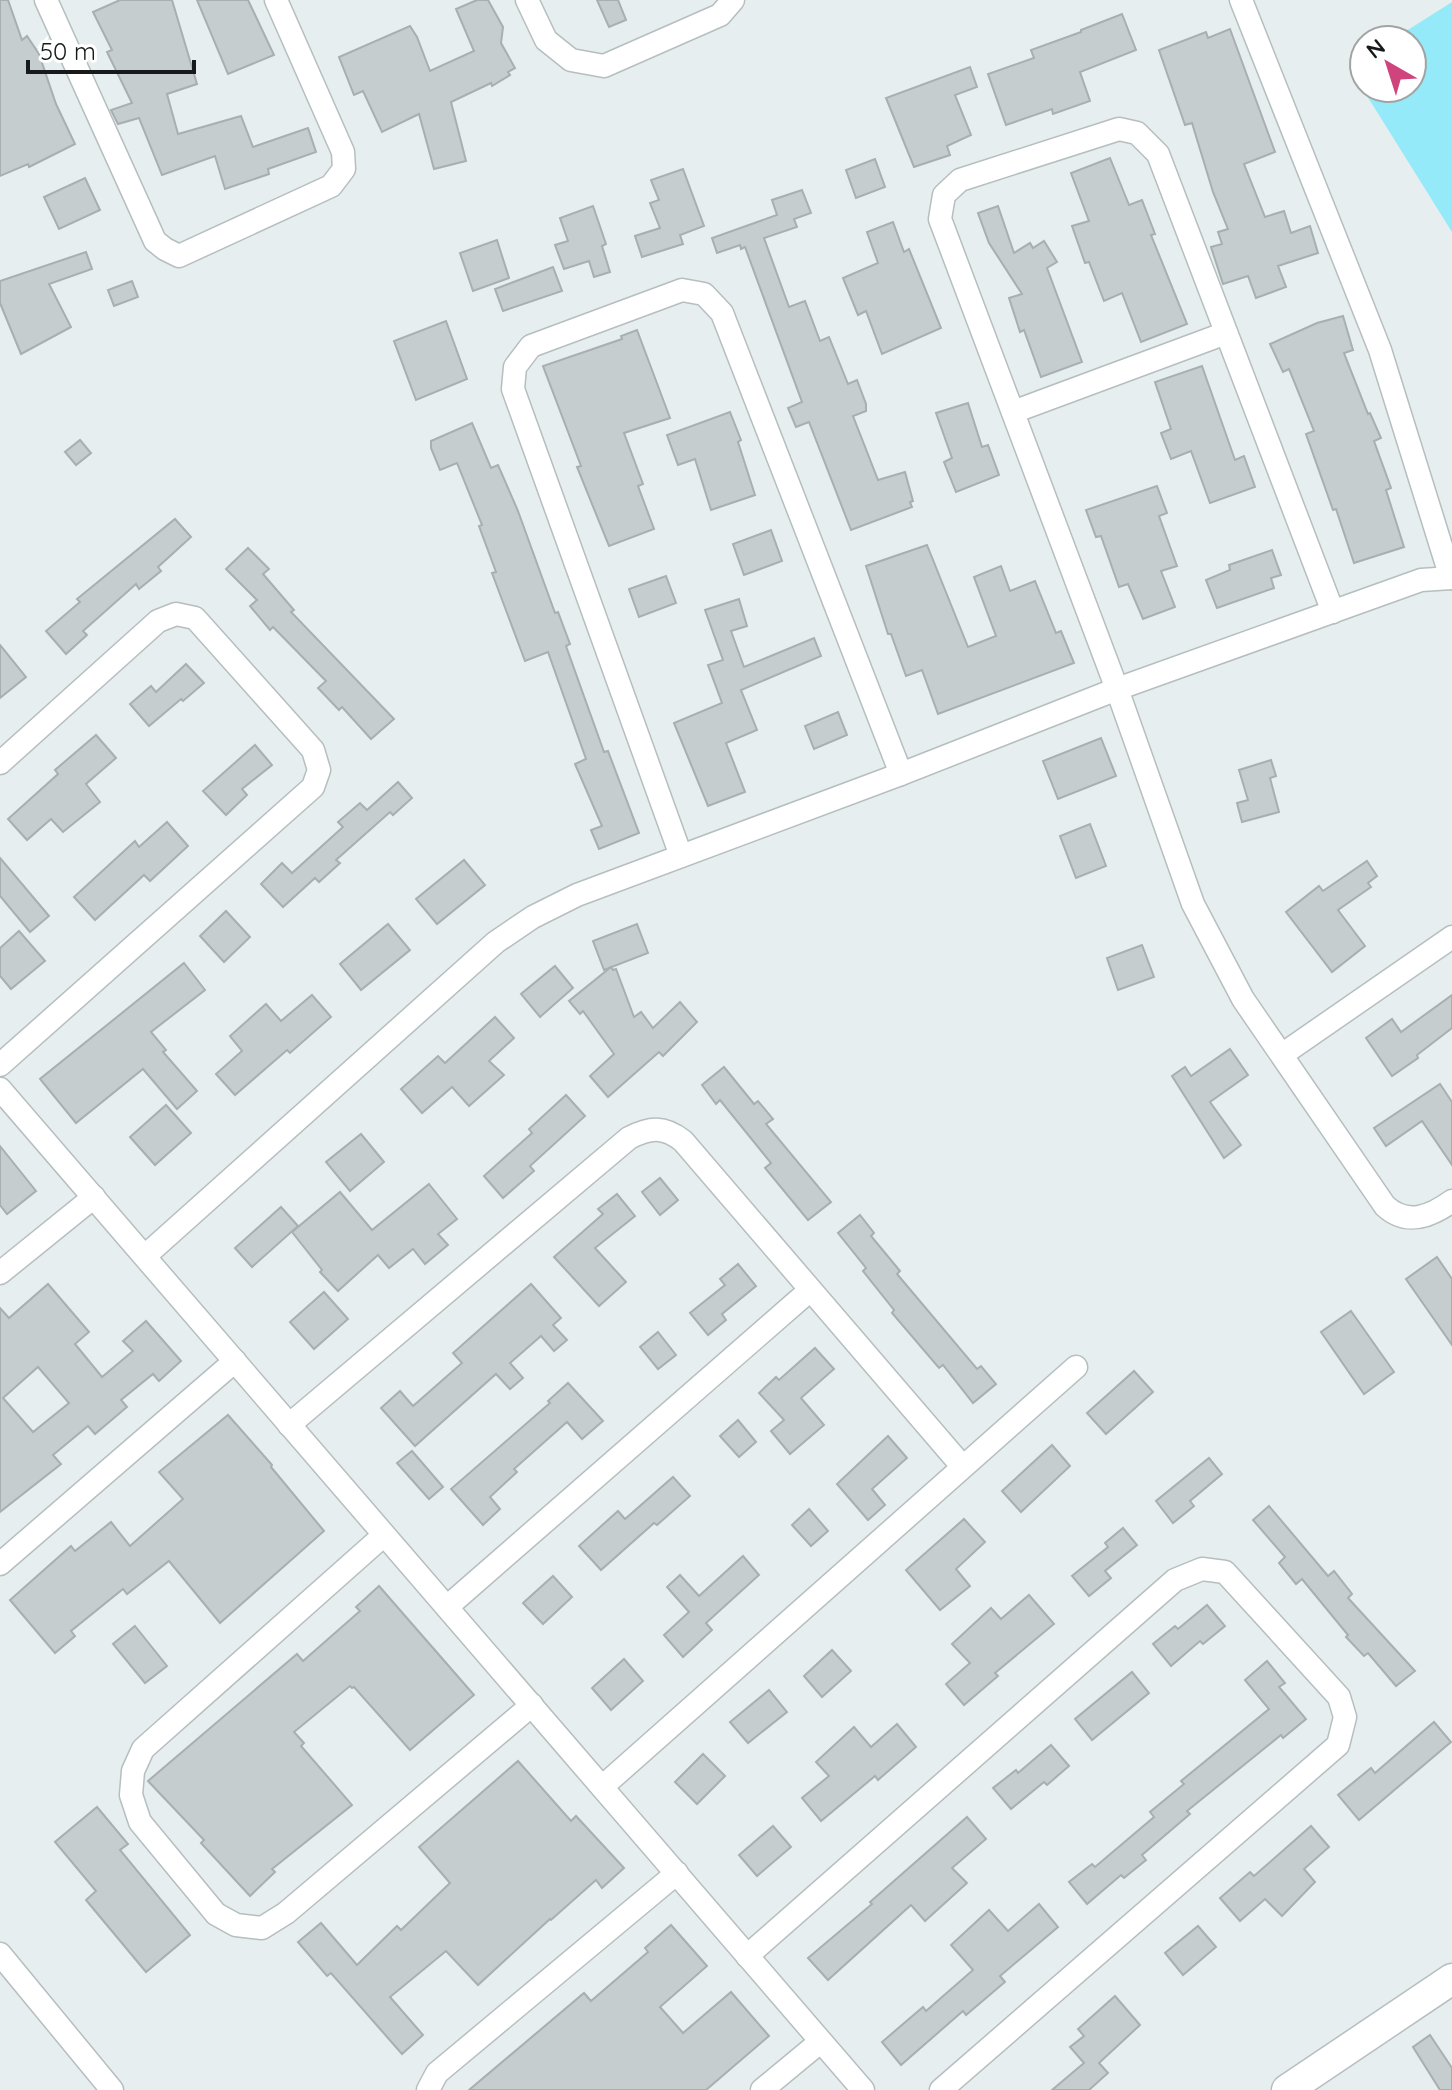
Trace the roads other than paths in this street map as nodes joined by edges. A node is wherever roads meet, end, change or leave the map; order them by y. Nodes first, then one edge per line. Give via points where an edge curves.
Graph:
1 (46, 0) edge
2 (276, 0) edge
3 (527, 0) edge
4 (733, 0) edge
5 (1241, 0) edge
6 (1226, 333) junction
7 (1013, 412) junction
8 (1452, 578) edge
9 (1333, 612) junction
10 (1117, 689) junction
11 (0, 763) edge
12 (901, 774) junction
13 (681, 856) junction
14 (1452, 937) edge
15 (1283, 1054) junction
16 (0, 1065) edge
17 (0, 1089) edge
18 (94, 1197) junction
19 (1452, 1201) edge
20 (145, 1256) junction
21 (0, 1273) edge
22 (809, 1291) junction
23 (235, 1361) junction
24 (1076, 1367) dead end
25 (289, 1425) junction
26 (962, 1466) junction
27 (384, 1535) junction
28 (0, 1564) edge
29 (447, 1607) junction
30 (532, 1705) junction
31 (602, 1787) junction
32 (677, 1873) junction
33 (0, 1954) edge
34 (747, 1956) junction
35 (1452, 1979) edge
36 (820, 2042) junction
37 (112, 2090) edge
38 (428, 2090) edge
39 (762, 2090) edge
40 (863, 2090) edge
41 (941, 2090) edge
42 (1287, 2090) edge

1 - 2 street via 155,241 179,256 331,186 344,169 343,152
3 - 4 street via 546,40 571,60 604,66 720,15
5 - 8 street via 1380,350
6 - 7 street
6 - 7 street via 1158,154 1137,133 1119,129 960,180 944,195 940,219
6 - 9 street
7 - 10 street
8 - 9 street via 1421,580
9 - 10 street
10 - 12 street
10 - 15 street via 1193,904 1243,999
11 - 16 street via 158,621 176,614 195,618 313,750 319,770 313,787
12 - 13 street
12 - 13 street via 722,313 704,294 682,290 531,346 515,367 513,389
13 - 20 street via 577,895 496,942
14 - 15 street
15 - 19 street via 1395,1215 1426,1216
17 - 18 street
18 - 20 street
18 - 21 street
20 - 23 street
22 - 25 street via 683,1141 671,1132 643,1131
22 - 26 street
22 - 29 street
23 - 25 street
23 - 28 street
24 - 26 street
25 - 27 street
26 - 31 street
27 - 29 street
27 - 30 street via 143,1749 133,1771 131,1795 140,1822 216,1914 236,1925 262,1928 286,1913
29 - 30 street
30 - 31 street
31 - 32 street
32 - 34 street
32 - 38 street via 437,2073
33 - 37 street
34 - 36 street
34 - 41 street via 1175,1580 1202,1569 1225,1572 1339,1697 1345,1717 1338,1745
35 - 42 street
36 - 39 street
36 - 40 street

